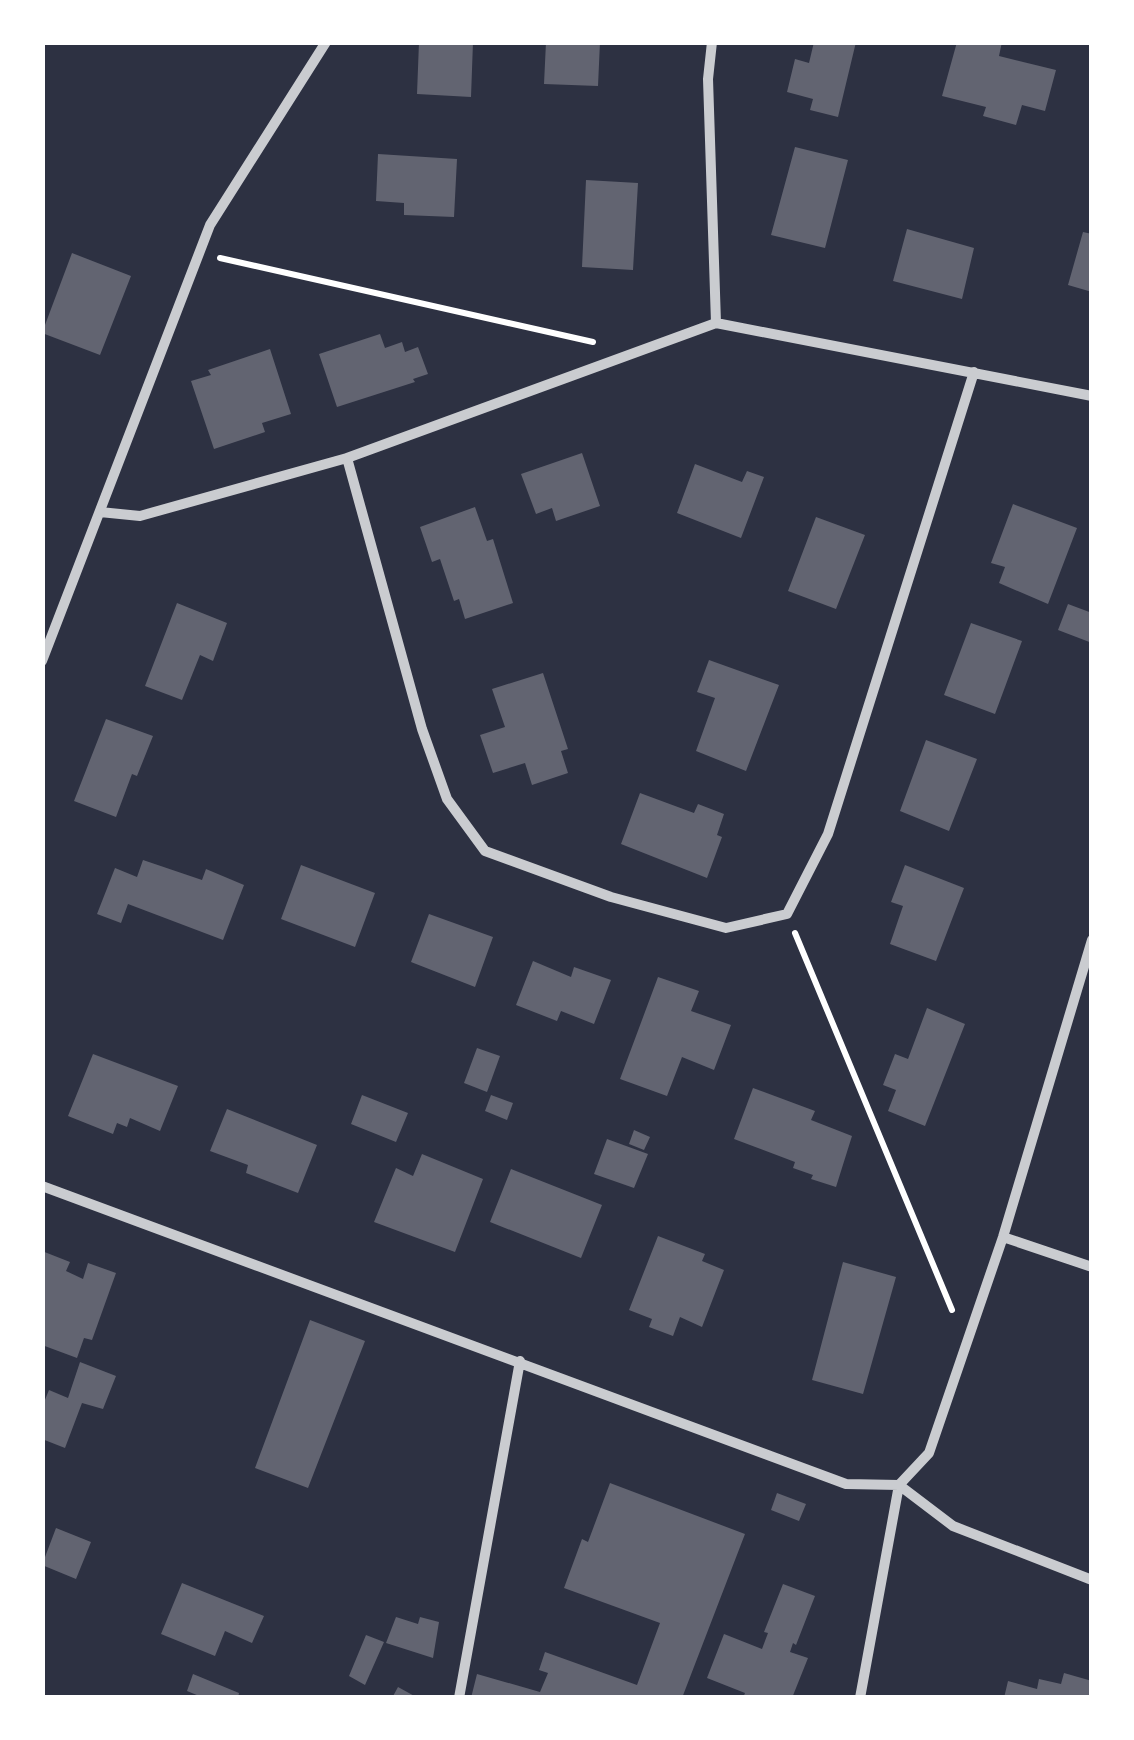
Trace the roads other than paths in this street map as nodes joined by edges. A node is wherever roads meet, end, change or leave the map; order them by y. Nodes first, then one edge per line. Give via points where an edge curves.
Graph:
1 (326, 42) edge
2 (712, 42) edge
3 (716, 323) junction
4 (974, 372) junction
5 (1092, 396) edge
6 (347, 458) junction
7 (100, 512) junction
8 (42, 662) edge
9 (1092, 940) edge
10 (42, 1186) edge
11 (1004, 1236) junction
12 (1092, 1267) edge
13 (520, 1361) junction
14 (899, 1485) junction
15 (1092, 1580) edge
16 (459, 1698) edge
17 (860, 1698) edge

1 - 7 street via 210,225
2 - 3 street
3 - 4 street
3 - 6 street
4 - 5 street
4 - 6 street via 828,834 787,914 726,928 485,851 447,799 434,764
6 - 7 street via 140,516
7 - 8 street
9 - 11 street
10 - 13 street
11 - 12 street
11 - 14 street via 930,1453
13 - 14 street via 846,1484
13 - 16 street
14 - 15 street via 953,1526
14 - 17 street

